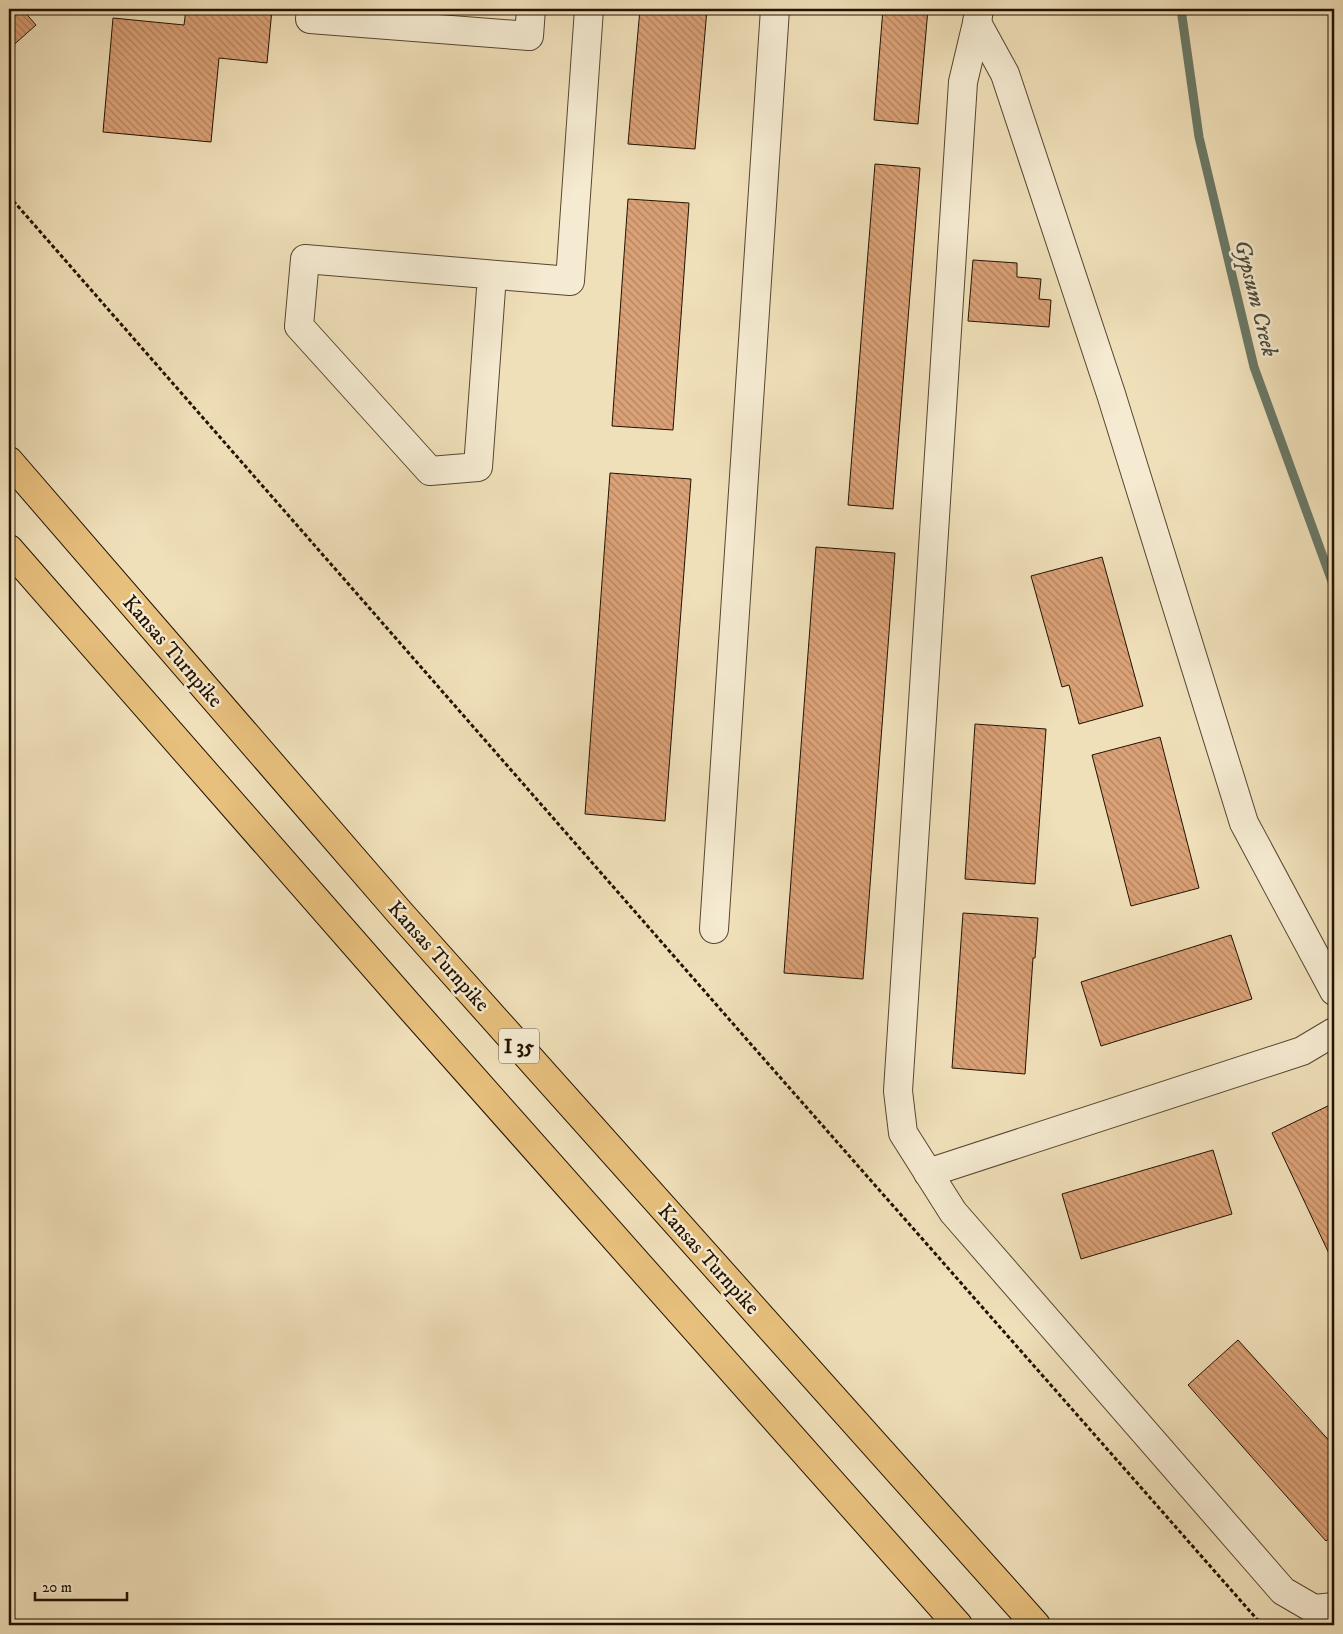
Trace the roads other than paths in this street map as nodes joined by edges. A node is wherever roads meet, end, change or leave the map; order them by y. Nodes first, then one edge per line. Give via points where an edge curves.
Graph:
1 (311, 9) edge
2 (531, 9) edge
3 (589, 9) edge
4 (775, 9) edge
5 (978, 16) edge
6 (492, 275) junction
7 (9, 461) edge
8 (9, 549) edge
9 (714, 929) dead end
10 (1334, 991) edge
11 (1334, 1032) edge
12 (928, 1173) junction
13 (1334, 1607) edge
14 (958, 1625) edge
15 (1036, 1625) edge

1 - 2 lane via 310,19 529,36
3 - 6 lane via 570,280
4 - 9 lane
5 - 10 lane via 1005,74 1111,394 1244,823
5 - 12 lane via 963,82 898,1091 903,1133
6 - 6 lane via 305,259 299,326 430,470 478,467
7 - 15 highway, Kansas Turnpike / I 35 via 400,913
8 - 14 highway, I 35
11 - 12 lane via 1302,1051
12 - 13 lane via 953,1212 1283,1592 1314,1609

